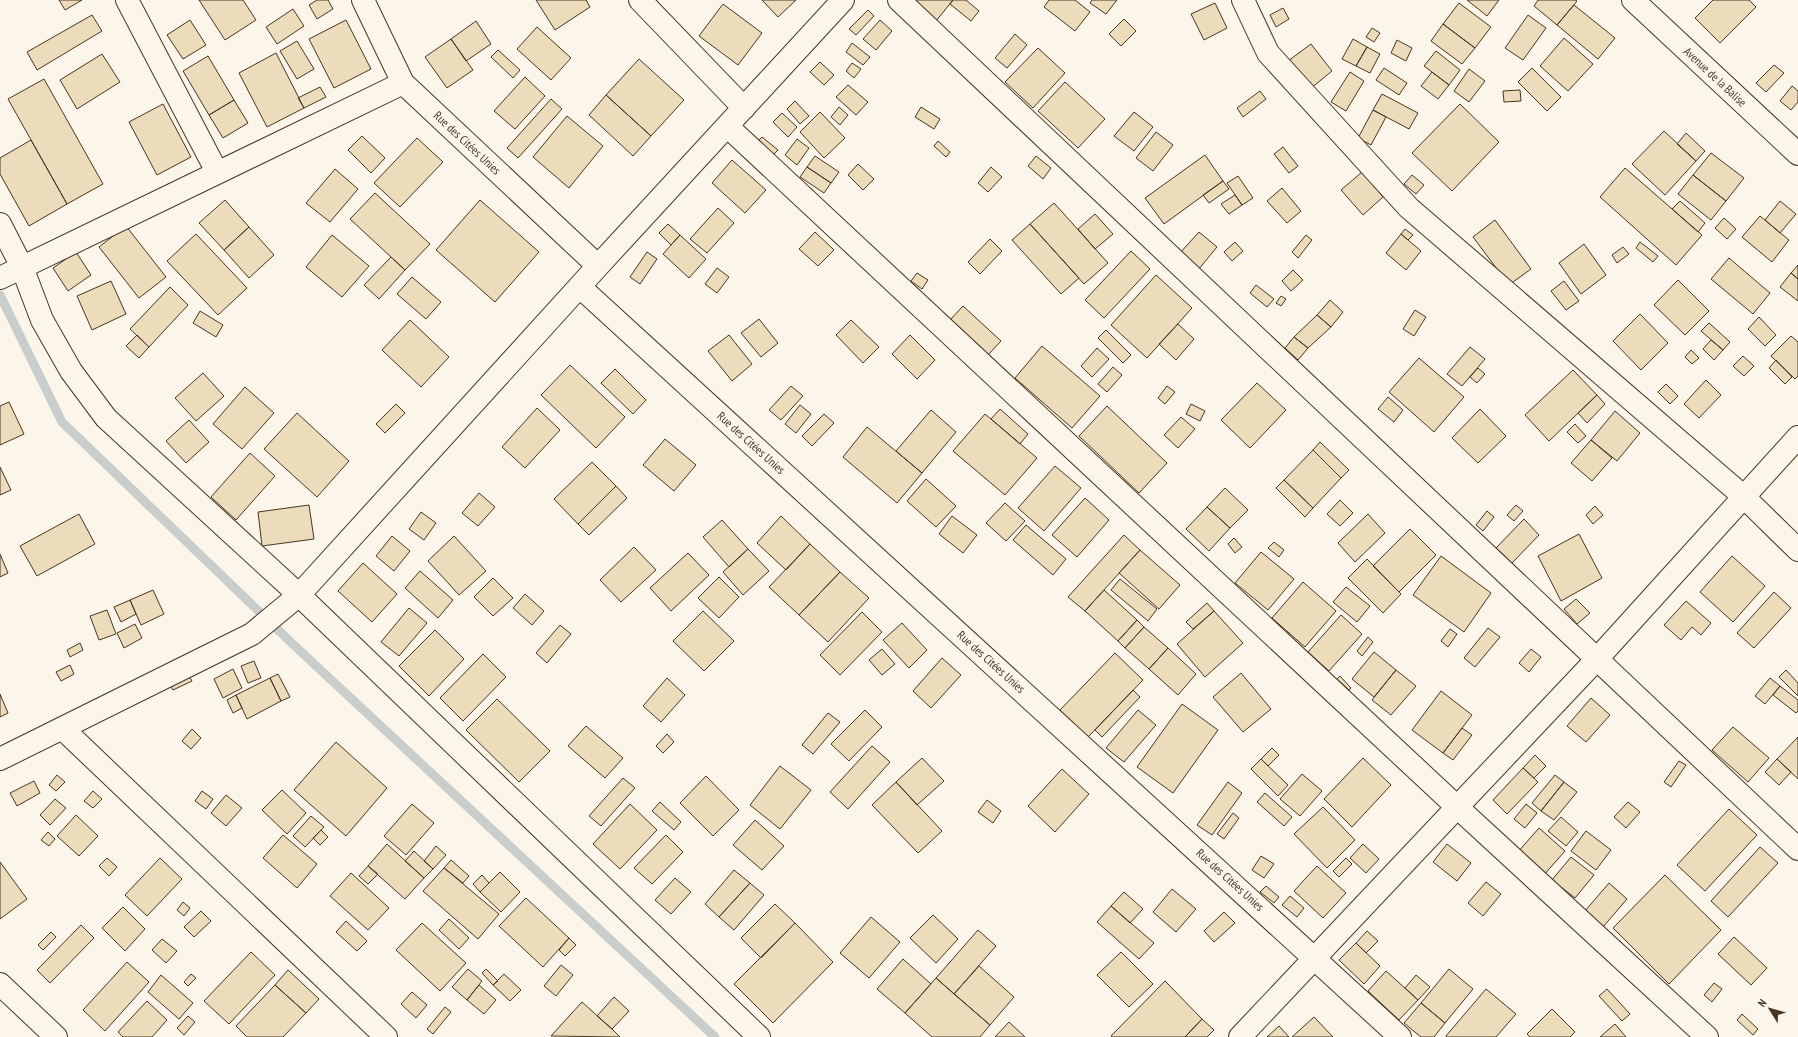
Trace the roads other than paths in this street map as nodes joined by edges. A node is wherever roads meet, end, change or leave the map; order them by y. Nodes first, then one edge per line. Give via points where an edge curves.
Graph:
1 (127, 0) edge
2 (363, 0) edge
3 (640, 0) edge
4 (844, 0) edge
5 (899, 0) edge
6 (1243, 0) edge
7 (1633, 0) edge
8 (403, 82) junction
9 (744, 108) junction
10 (727, 126) junction
11 (1798, 154) edge
12 (217, 172) junction
13 (0, 224) edge
14 (598, 266) junction
15 (10, 273) edge
16 (580, 287) junction
17 (1798, 437) edge
18 (1743, 496) junction
19 (1798, 550) edge
20 (299, 595) junction
21 (1596, 659) junction
22 (63, 729) junction
23 (0, 759) edge
24 (1456, 806) junction
25 (1798, 849) edge
26 (1316, 958) junction
27 (0, 984) edge
28 (56, 1037) edge
29 (386, 1037) edge
30 (759, 1037) edge
31 (1240, 1037) edge
32 (1400, 1037) edge
33 (1707, 1037) edge

1 - 12 street
2 - 8 street, Rue des Citées Unies
3 - 9 street
4 - 9 street
5 - 21 street
6 - 18 street via 1268,53 1409,208
7 - 11 street, Avenue de la Balise
8 - 12 street
8 - 14 street, Rue des Citées Unies
9 - 10 street
10 - 14 street
10 - 24 street
12 - 15 street
13 - 15 street
14 - 16 street
15 - 20 street via 42,320 70,370 106,418
16 - 20 street
16 - 26 street, Rue des Citées Unies
17 - 18 street
18 - 19 street
18 - 21 street
20 - 22 street via 252,634
20 - 30 street
21 - 24 street
21 - 25 street
22 - 23 street
22 - 29 street
24 - 26 street
24 - 33 street
26 - 31 street
26 - 32 street, Rue des Citées Unies
27 - 28 street

